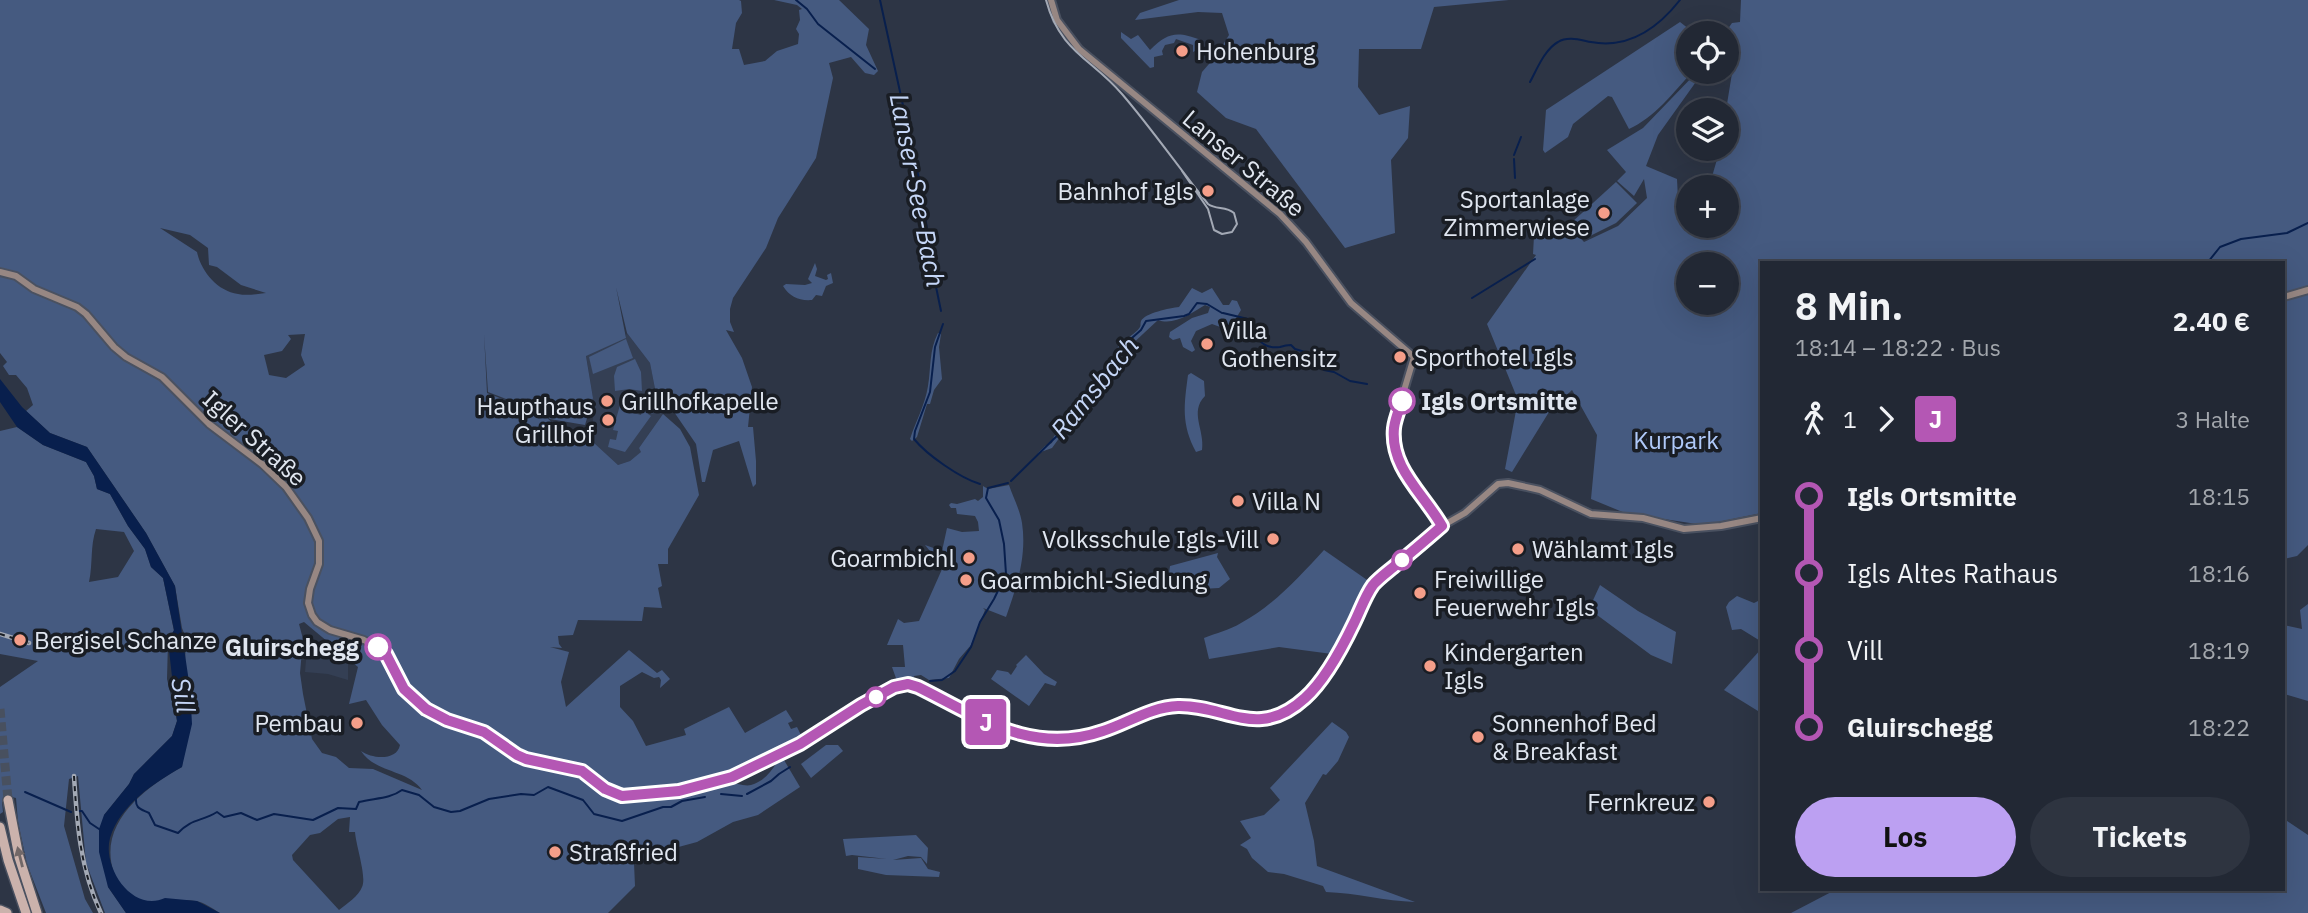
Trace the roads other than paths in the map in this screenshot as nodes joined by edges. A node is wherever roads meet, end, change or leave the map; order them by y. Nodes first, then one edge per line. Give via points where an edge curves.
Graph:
1 (1051, 0) edge
2 (0, 272) edge
3 (2308, 290) edge
4 (2285, 297) edge
5 (1760, 518) edge
6 (1442, 526) junction
7 (8, 800) tunnel mouth
8 (0, 827) edge
9 (0, 910) edge
10 (7, 913) edge
11 (26, 913) edge
12 (37, 913) edge

1 - 6 main road, Lanser Straße via 1057,20 1079,49 1286,220 1352,303 1414,357 1394,424 1395,450 1406,475
2 - 6 main road, Igler Straße via 77,307 114,347 162,377 209,424 286,487 318,541 319,564 308,603 317,622 380,649 408,694 437,716 484,732 526,759 582,771 622,796 679,791 732,777 904,684 1010,732 1035,738 1087,736 1168,707 1200,708 1245,719 1273,716 1304,699 1318,683 1376,582
3 - 4 main road
5 - 6 main road via 1679,528 1643,518 1591,514 1548,493 1504,483
12 -> 7 highway via 19,857
8 - 11 highway
9 - 10 highway

